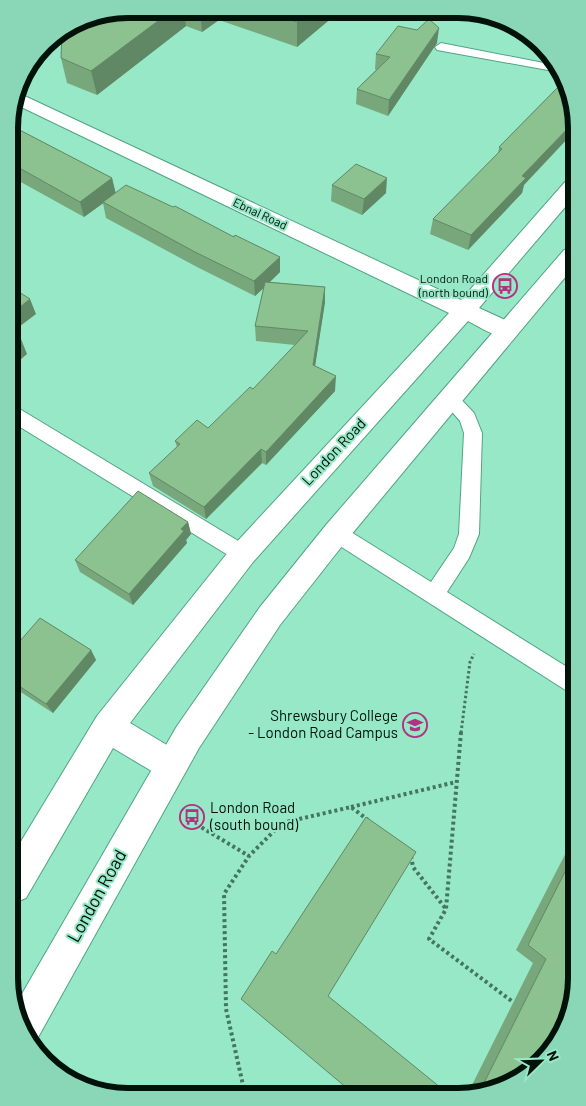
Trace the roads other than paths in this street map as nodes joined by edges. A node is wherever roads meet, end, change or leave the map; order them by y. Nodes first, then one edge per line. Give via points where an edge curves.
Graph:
1 (441, 47) dead end
2 (551, 68) edge
3 (21, 100) edge
4 (568, 191) edge
5 (568, 260) edge
6 (465, 310) junction
7 (506, 330) junction
8 (449, 398) junction
9 (18, 417) edge
10 (336, 533) junction
11 (243, 554) junction
12 (434, 594) junction
13 (568, 680) edge
14 (108, 727) junction
15 (171, 765) junction
16 (18, 879) edge
17 (27, 1022) edge

1 - 2 lane
3 - 6 street, Ebnal Road
4 - 6 street, London Road
5 - 7 street, London Road
6 - 7 street, Ebnal Road
6 - 11 street, London Road
7 - 8 street, London Road
8 - 10 street, London Road
8 - 12 lane via 468,418 473,433 469,534 462,552
9 - 11 lane
10 - 12 lane
10 - 15 street, London Road via 270,616
11 - 14 street, London Road
12 - 13 lane
14 - 15 street
14 - 16 street, London Road
15 - 17 street, London Road

